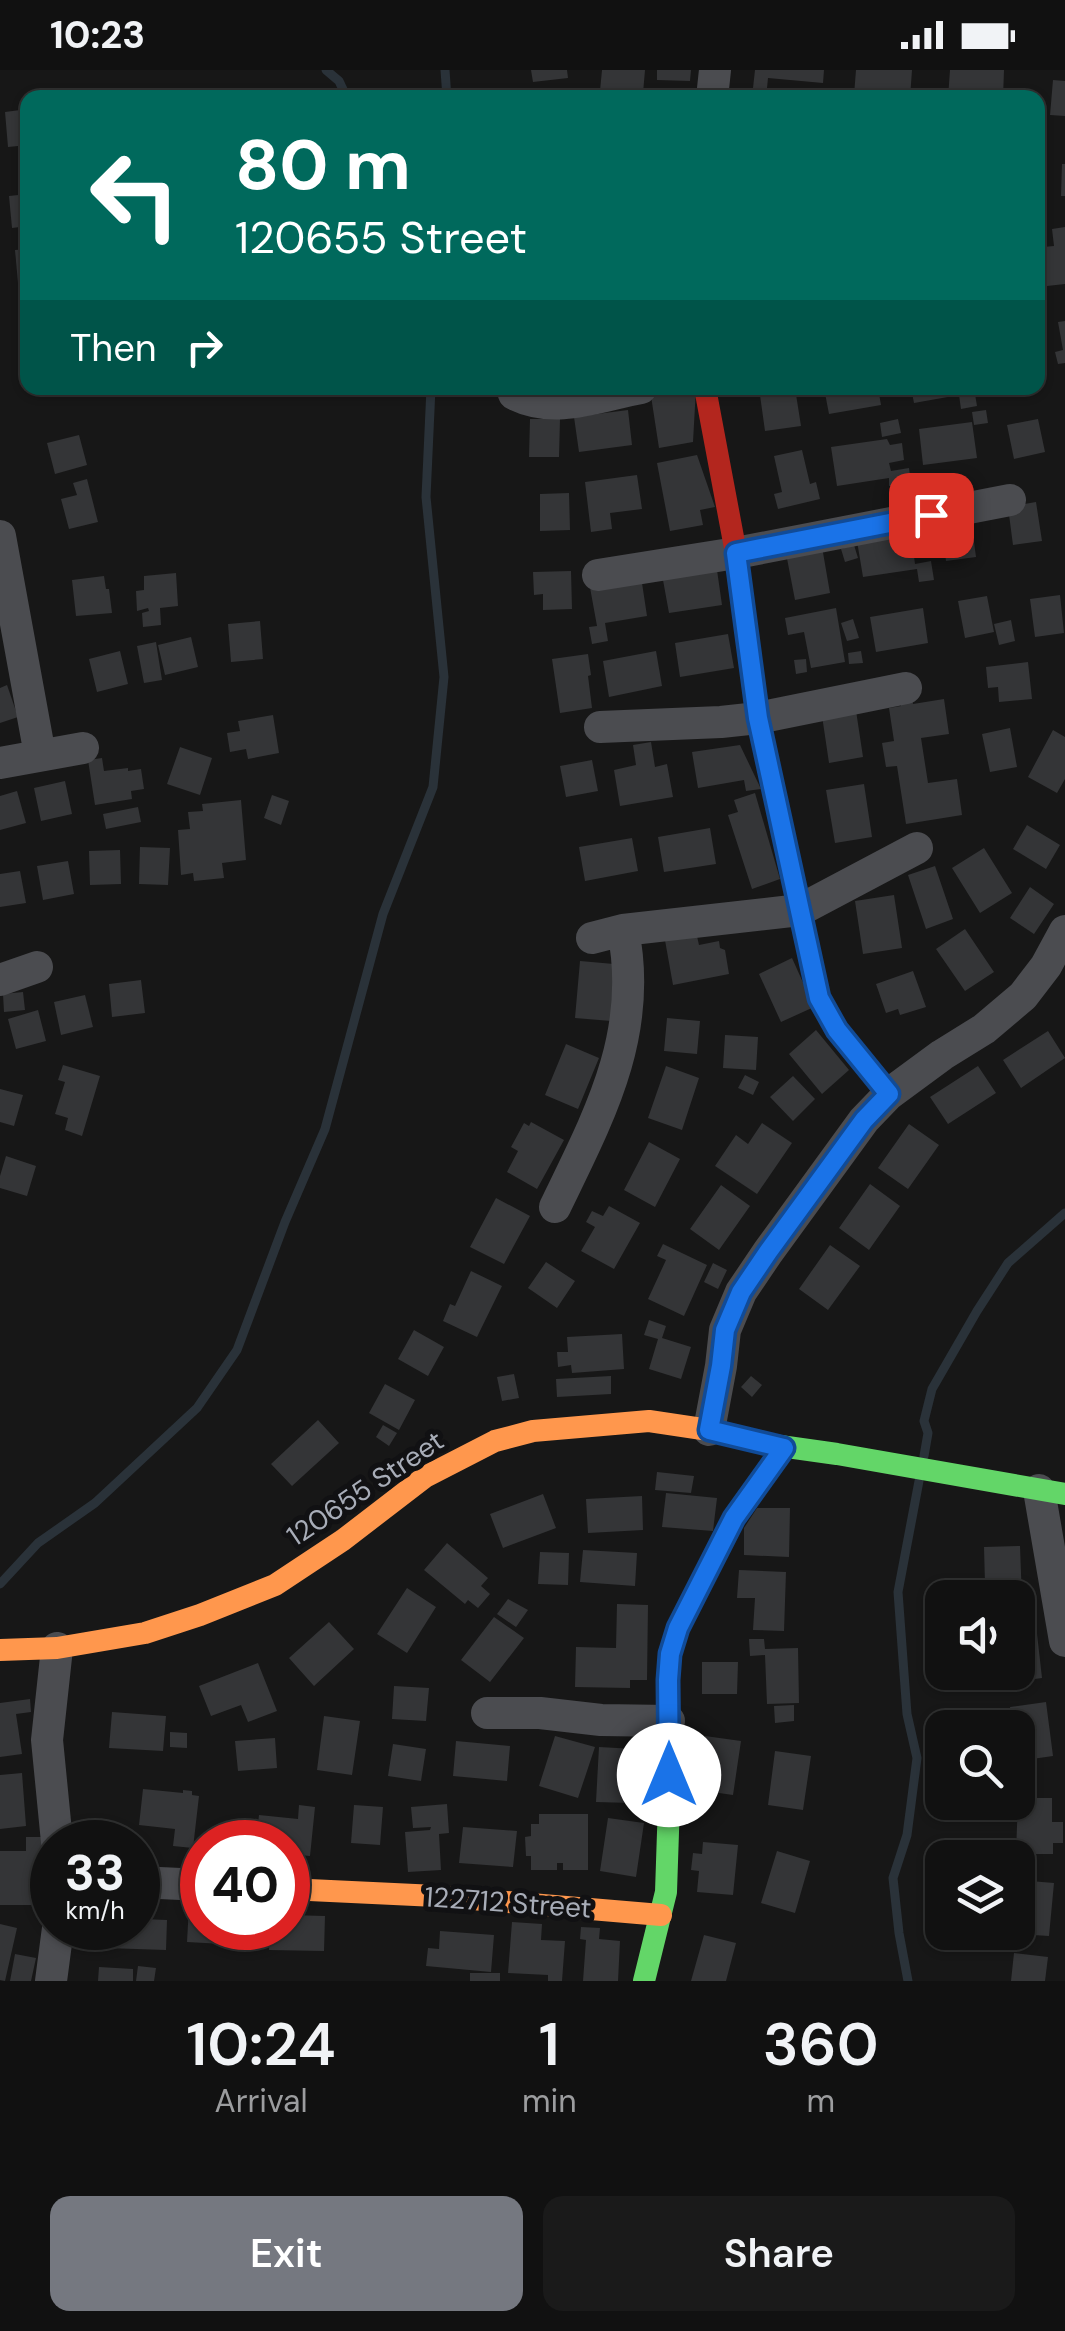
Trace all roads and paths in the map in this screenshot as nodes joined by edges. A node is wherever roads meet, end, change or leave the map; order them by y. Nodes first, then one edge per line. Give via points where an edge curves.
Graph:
1 (516, 395) edge
2 (607, 395) edge
3 (706, 395) edge
4 (1010, 500) dead end
5 (0, 536) edge
6 (736, 553) junction
7 (598, 575) dead end
8 (906, 688) dead end
9 (758, 718) junction
10 (600, 726) dead end
11 (83, 748) dead end
12 (40, 755) junction
13 (0, 763) edge
14 (917, 848) dead end
15 (800, 910) junction
16 (1065, 931) edge
17 (36, 967) dead end
18 (0, 980) edge
19 (889, 1094) junction
20 (555, 1207) dead end
21 (709, 1430) junction
22 (784, 1448) junction
23 (1052, 1492) edge
24 (1065, 1641) edge
25 (57, 1648) junction
26 (0, 1650) edge
27 (487, 1714) dead end
28 (669, 1721) junction
29 (55, 1820) edge
30 (310, 1891) edge
31 (661, 1915) junction
32 (56, 1950) edge
33 (52, 1981) edge
34 (644, 1981) edge

1 - 2 street via 559,405
3 - 6 street
4 - 6 street
5 - 12 street
6 - 7 street
6 - 9 street
8 - 9 street
9 - 10 street
9 - 15 street
11 - 12 street
12 - 13 street
14 - 15 street
15 - 19 street via 819,998
15 - 20 street via 608,934 629,961 621,1053
16 - 19 street via 1023,996
17 - 18 street
19 - 21 street via 741,1292 725,1330
21 - 22 street, 120655 Street
21 - 25 street, 120655 Street via 649,1422 532,1431 495,1441 425,1477 275,1585 145,1633
22 - 23 street, 120655 Street
22 - 28 street via 734,1518 678,1628 670,1654
23 - 24 street
25 - 26 street, 120655 Street
25 - 29 street via 48,1740
27 - 28 street
28 - 31 street
30 - 31 street, 122712 Street
31 - 34 street
32 - 33 street

